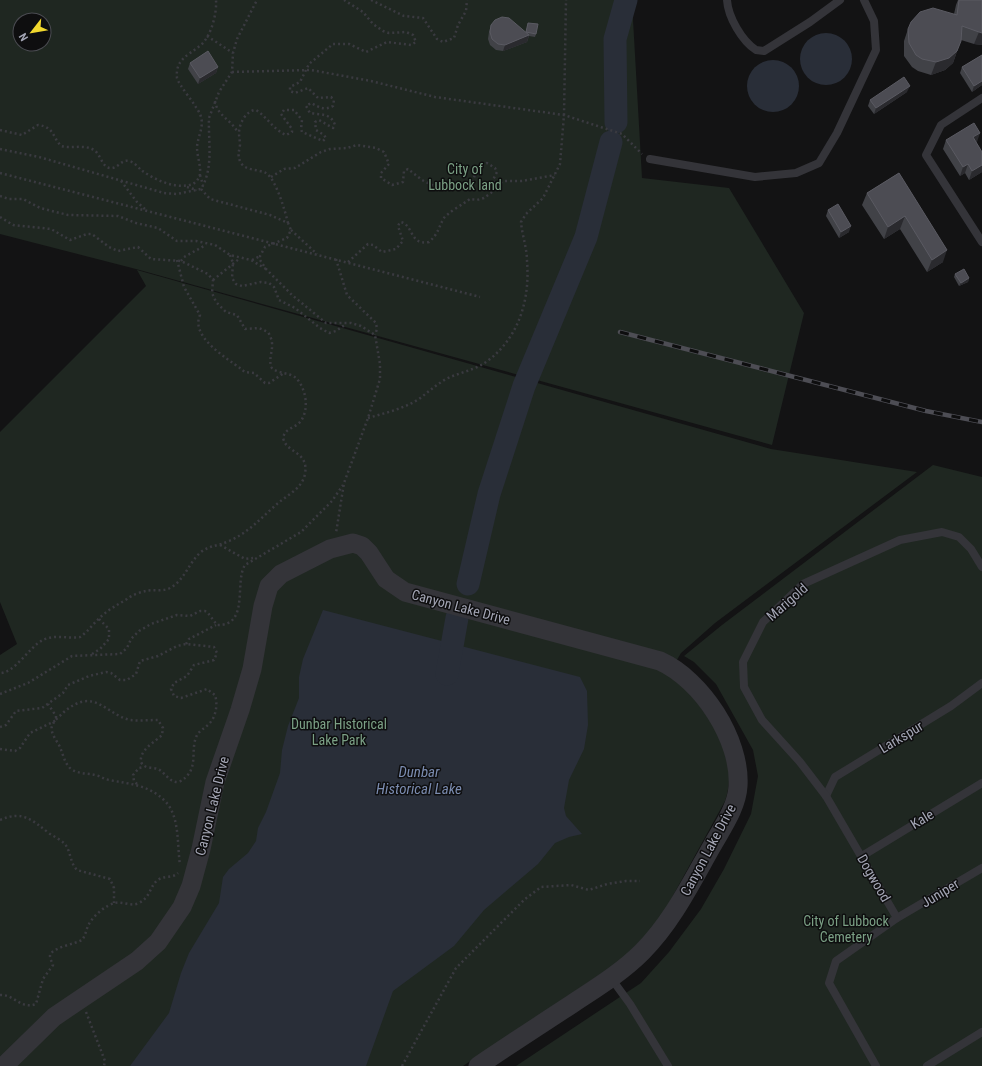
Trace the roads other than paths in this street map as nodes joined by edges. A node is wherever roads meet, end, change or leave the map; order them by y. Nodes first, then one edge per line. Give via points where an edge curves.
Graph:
1 (727, 0) edge
2 (840, 0) edge
3 (864, 0) edge
4 (982, 98) edge
5 (650, 159) road end
6 (982, 242) edge
7 (982, 567) edge
8 (982, 683) edge
9 (982, 783) edge
10 (826, 796) junction
11 (862, 856) junction
12 (982, 868) edge
13 (897, 918) junction
14 (611, 978) junction
15 (982, 1032) edge
16 (4, 1066) edge
17 (478, 1066) edge
18 (668, 1066) edge
19 (876, 1066) edge
20 (927, 1066) edge

1 - 2 lane via 734,22 744,39 756,50 764,51
3 - 5 lane via 874,21 876,50 837,133 819,163 796,173 755,177
4 - 6 lane via 941,125 926,155
7 - 10 lane, Marigold via 971,549 959,537 942,532 900,540 803,584 763,622 743,662 744,687 762,720 800,762
8 - 10 lane, Larkspur via 951,706 835,777
9 - 11 lane, Kale
10 - 11 lane, Dogwood
11 - 13 lane, Dogwood
12 - 13 lane, Juniper
13 - 19 lane, Dogwood via 836,961 829,983
14 - 16 street, Canyon Lake Drive via 642,952 674,913 732,810 738,786 737,765 732,745 717,717 693,684 681,673 660,661 405,592 386,579 362,546 353,543 330,548 280,574 269,586 252,669 215,782 201,849 191,886 182,907 158,942 137,960 54,1017
14 - 17 street, Canyon Lake Drive
14 - 18 lane
15 - 20 lane

